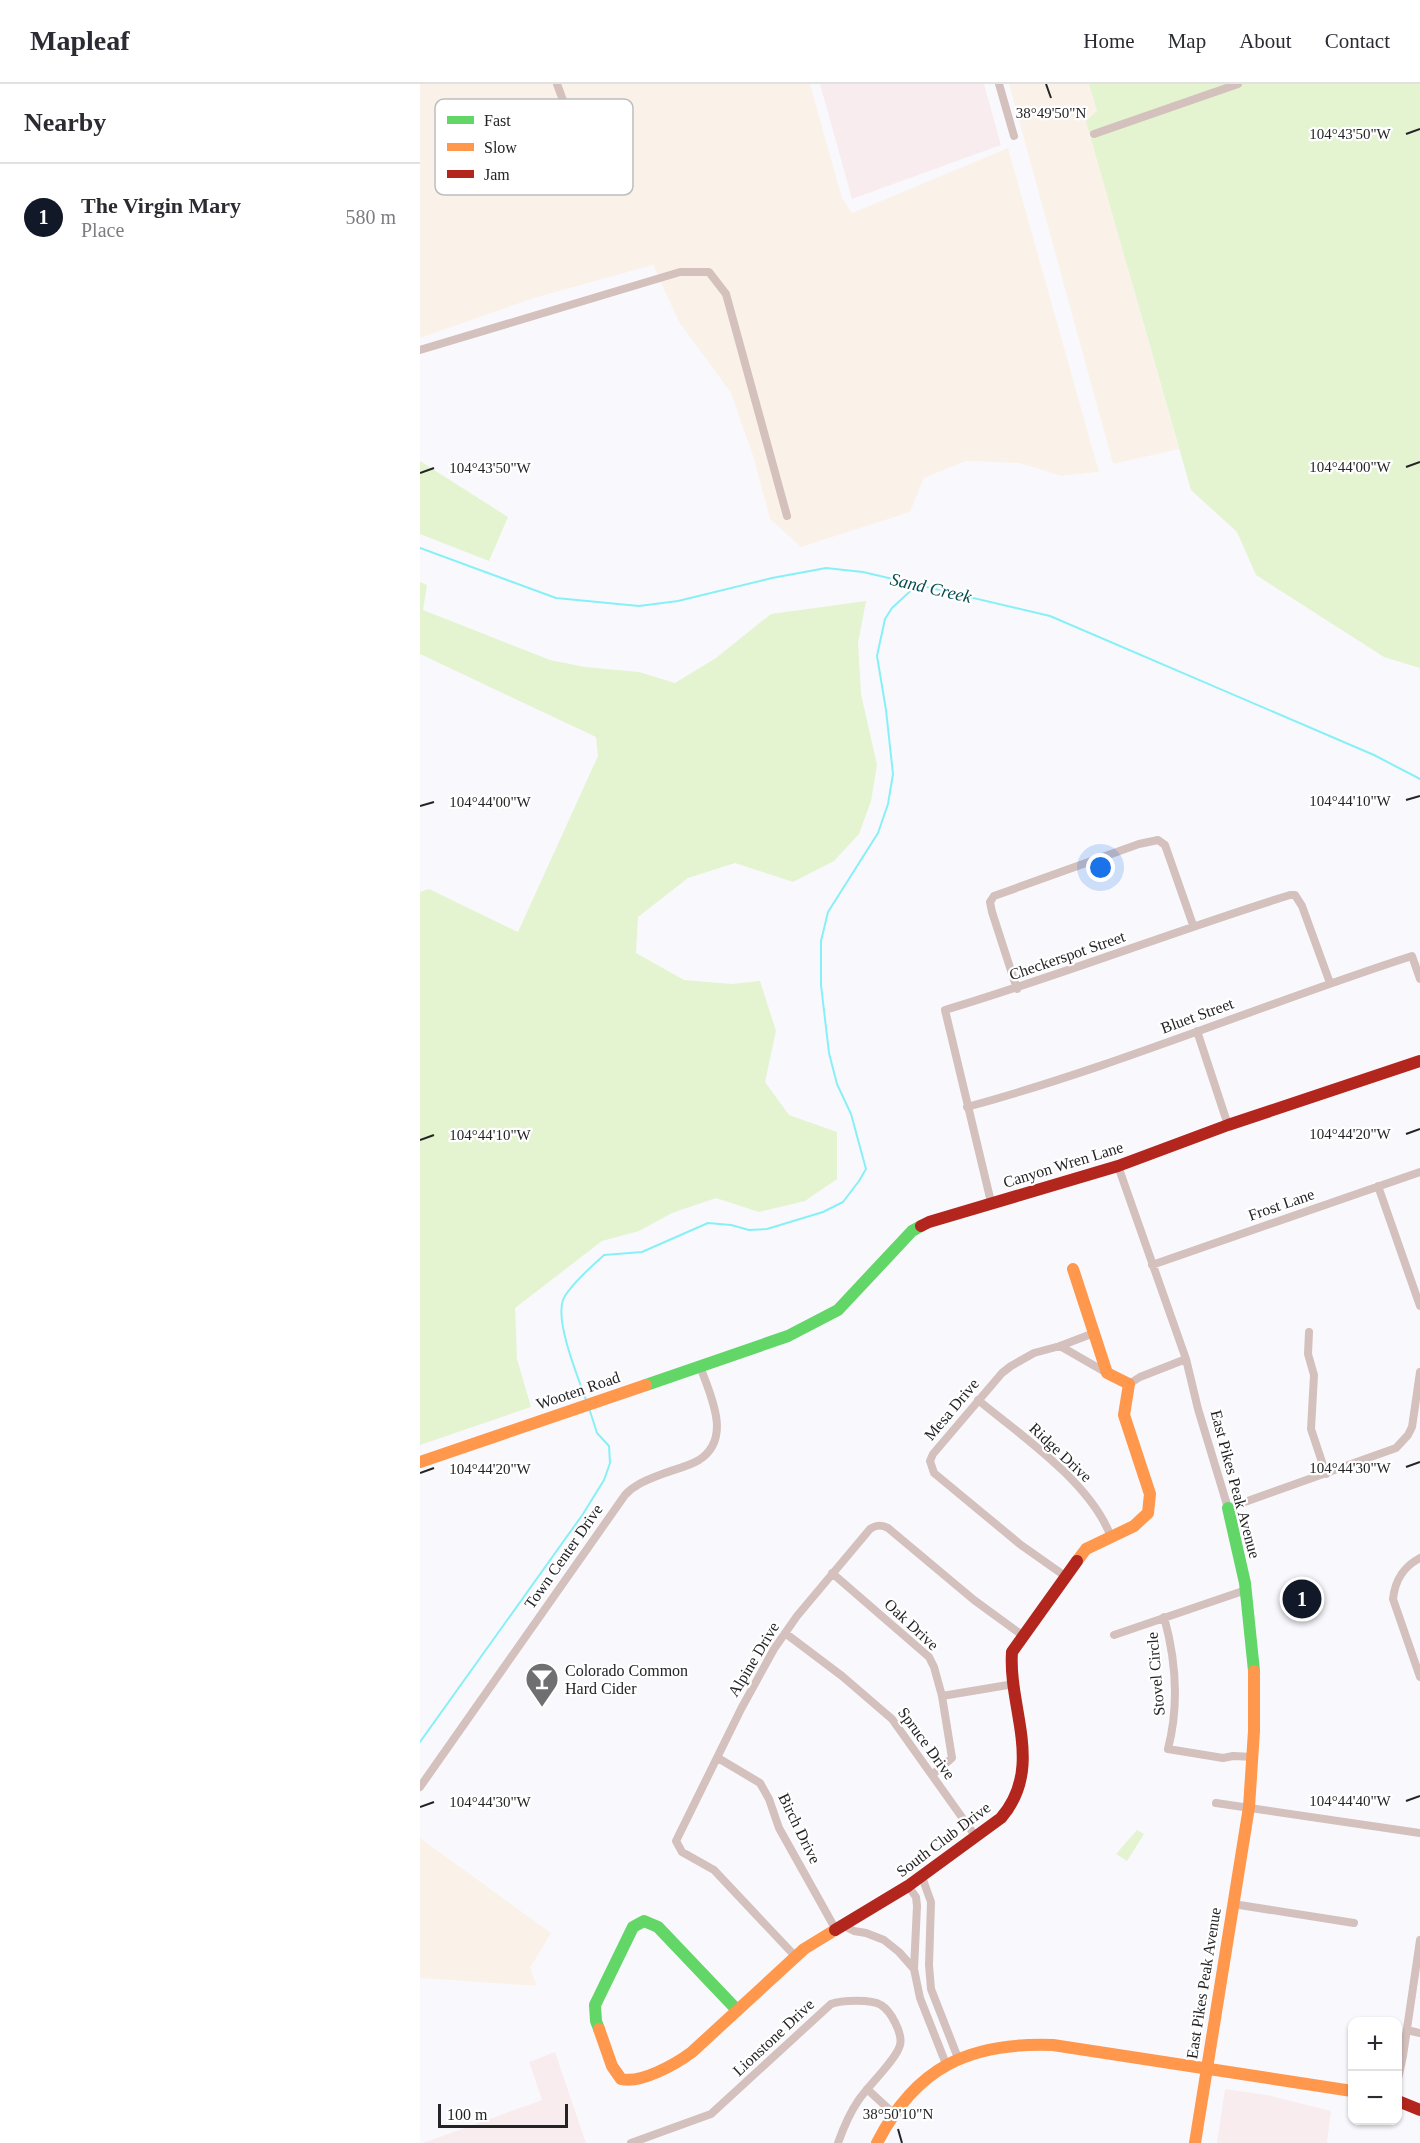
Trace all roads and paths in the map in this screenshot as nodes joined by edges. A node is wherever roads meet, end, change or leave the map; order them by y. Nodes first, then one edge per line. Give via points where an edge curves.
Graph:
1 (557, 84) edge
2 (999, 84) edge
3 (1238, 84) edge
4 (563, 99) edge
5 (1094, 134) dead end
6 (1014, 136) dead end
7 (420, 350) edge
8 (787, 516) dead end
9 (1193, 926) junction
10 (1420, 979) edge
11 (1330, 982) junction
12 (1017, 989) junction
13 (1197, 1030) junction
14 (1420, 1061) edge
15 (967, 1107) junction
16 (1228, 1125) junction
17 (1118, 1166) junction
18 (1420, 1172) edge
19 (1378, 1186) junction
20 (991, 1203) junction
21 (1152, 1265) junction
22 (1072, 1269) dead end
23 (1418, 1292) edge
24 (1420, 1306) edge
25 (1310, 1332) dead end
26 (1095, 1334) junction
27 (1060, 1346) junction
28 (747, 1349) joint
29 (1186, 1359) junction
30 (700, 1366) junction
31 (1420, 1372) edge
32 (1107, 1373) junction
33 (1420, 1383) edge
34 (1129, 1384) junction
35 (978, 1400) junction
36 (420, 1461) edge
37 (1326, 1473) junction
38 (1228, 1508) junction
39 (1111, 1537) junction
40 (1420, 1558) edge
41 (832, 1573) junction
42 (1065, 1576) junction
43 (1246, 1590) junction
44 (1164, 1617) junction
45 (785, 1633) junction
46 (1022, 1635) junction
47 (1114, 1635) dead end
48 (1420, 1677) edge
49 (1014, 1684) junction
50 (942, 1696) junction
51 (1254, 1757) junction
52 (718, 1758) junction
53 (932, 1775) junction
54 (420, 1787) edge
55 (1216, 1803) dead end
56 (1249, 1807) junction
57 (1420, 1833) edge
58 (976, 1838) junction
59 (922, 1877) junction
60 (908, 1887) junction
61 (1233, 1904) junction
62 (1354, 1923) dead end
63 (840, 1928) junction
64 (1420, 1940) edge
65 (795, 1956) junction
66 (914, 1969) junction
67 (737, 2010) junction
68 (1407, 2030) junction
69 (1420, 2033) edge
70 (958, 2058) junction
71 (946, 2064) junction
72 (1206, 2068) junction
73 (1399, 2071) edge
74 (867, 2089) junction
75 (1348, 2090) edge
76 (1402, 2103) edge
77 (1420, 2110) edge
78 (893, 2113) junction
79 (631, 2143) edge
80 (838, 2143) edge
81 (878, 2143) edge
82 (1195, 2143) edge

1 - 4 street
2 - 6 street
3 - 5 street
7 - 8 street via 680,272 708,272 726,294
9 - 11 street, Checkerspot Street via 1295,895
9 - 12 street, Checkerspot Street
9 - 12 street via 1165,845 1158,840 1055,873 994,896 990,902
10 - 11 street, Bluet Street via 1412,956
11 - 13 street, Bluet Street
12 - 15 street, Checkerspot Street via 945,1010
13 - 15 street, Bluet Street via 1054,1082
13 - 16 street
14 - 16 street, Canyon Wren Lane
15 - 20 street, Checkerspot Street
16 - 17 street, Canyon Wren Lane
17 - 20 street, Canyon Wren Lane
17 - 21 street, East Pikes Peak Avenue
18 - 19 street, Frost Lane
19 - 21 street, Frost Lane
19 - 23 street
20 - 28 street, Canyon Wren Lane via 912,1231 838,1310 788,1336
21 - 29 street, East Pikes Peak Avenue
22 - 26 street
23 - 24 street
25 - 37 street via 1308,1354 1314,1375 1311,1429
26 - 27 street, Mesa Drive
26 - 32 street
27 - 32 street
27 - 35 street, Mesa Drive via 1034,1353 1011,1366
28 - 30 street, Wooten Road
29 - 34 street
29 - 38 street, East Pikes Peak Avenue
30 - 36 street, Wooten Road
30 - 54 street, Town Center Drive via 718,1425 709,1452 694,1463 639,1483 625,1495
31 - 33 street
32 - 34 street
33 - 37 street via 1415,1419 1402,1442 1387,1452
34 - 39 street, South Club Drive via 1124,1415 1150,1494 1152,1515
35 - 39 street, Ridge Drive via 1066,1474 1101,1514
35 - 42 street, Mesa Drive via 933,1454 931,1467 995,1524
37 - 38 street
38 - 43 street, East Pikes Peak Avenue
39 - 42 street, South Club Drive via 1086,1549
40 - 48 street via 1403,1571 1394,1599
41 - 45 street, Alpine Drive
41 - 46 street, Alpine Drive via 870,1529 882,1525
41 - 50 street, Oak Drive via 929,1657
42 - 46 street, South Club Drive
43 - 44 street, Stovel Circle
43 - 51 street, East Pikes Peak Avenue via 1256,1690
44 - 47 street, Stovel Circle
44 - 51 street, Stovel Circle via 1173,1664 1175,1709 1168,1749 1223,1758
45 - 52 street, Alpine Drive via 754,1683
45 - 53 street, Spruce Drive via 892,1719
46 - 49 street, South Club Drive via 1012,1652
49 - 50 street
49 - 58 street, South Club Drive via 1023,1735 1023,1769 1008,1810
50 - 53 street, Oak Drive via 952,1758
51 - 56 street, East Pikes Peak Avenue
52 - 63 street, Birch Drive via 760,1783 780,1828
52 - 65 street, Alpine Drive via 678,1835 677,1847 714,1870
53 - 58 street, Spruce Drive
55 - 56 street
56 - 57 street
56 - 61 street, East Pikes Peak Avenue
58 - 59 street, South Club Drive
59 - 60 street, South Club Drive
59 - 70 street via 931,1902 931,1989
60 - 63 street, South Club Drive
60 - 66 street via 917,1906
61 - 62 street
61 - 72 street, East Pikes Peak Avenue
63 - 65 street, South Club Drive
63 - 66 street via 884,1940
64 - 68 street
65 - 67 street, South Club Drive
66 - 71 street via 920,1998
67 - 67 street, South Club Drive via 658,1927 644,1921 633,1927 597,1996 594,2013 612,2066 621,2079 629,2081 684,2060
68 - 69 street
68 - 73 street
70 - 71 street
70 - 72 street via 1004,2044 1030,2043
71 - 78 street via 923,2080
72 - 75 street
72 - 82 street, East Pikes Peak Avenue
74 - 78 street
74 - 79 street, Lionstone Drive via 900,2049 900,2034 888,2011 876,2002 838,2001 711,2114
74 - 80 street, Lionstone Drive
76 - 77 street
78 - 81 street

